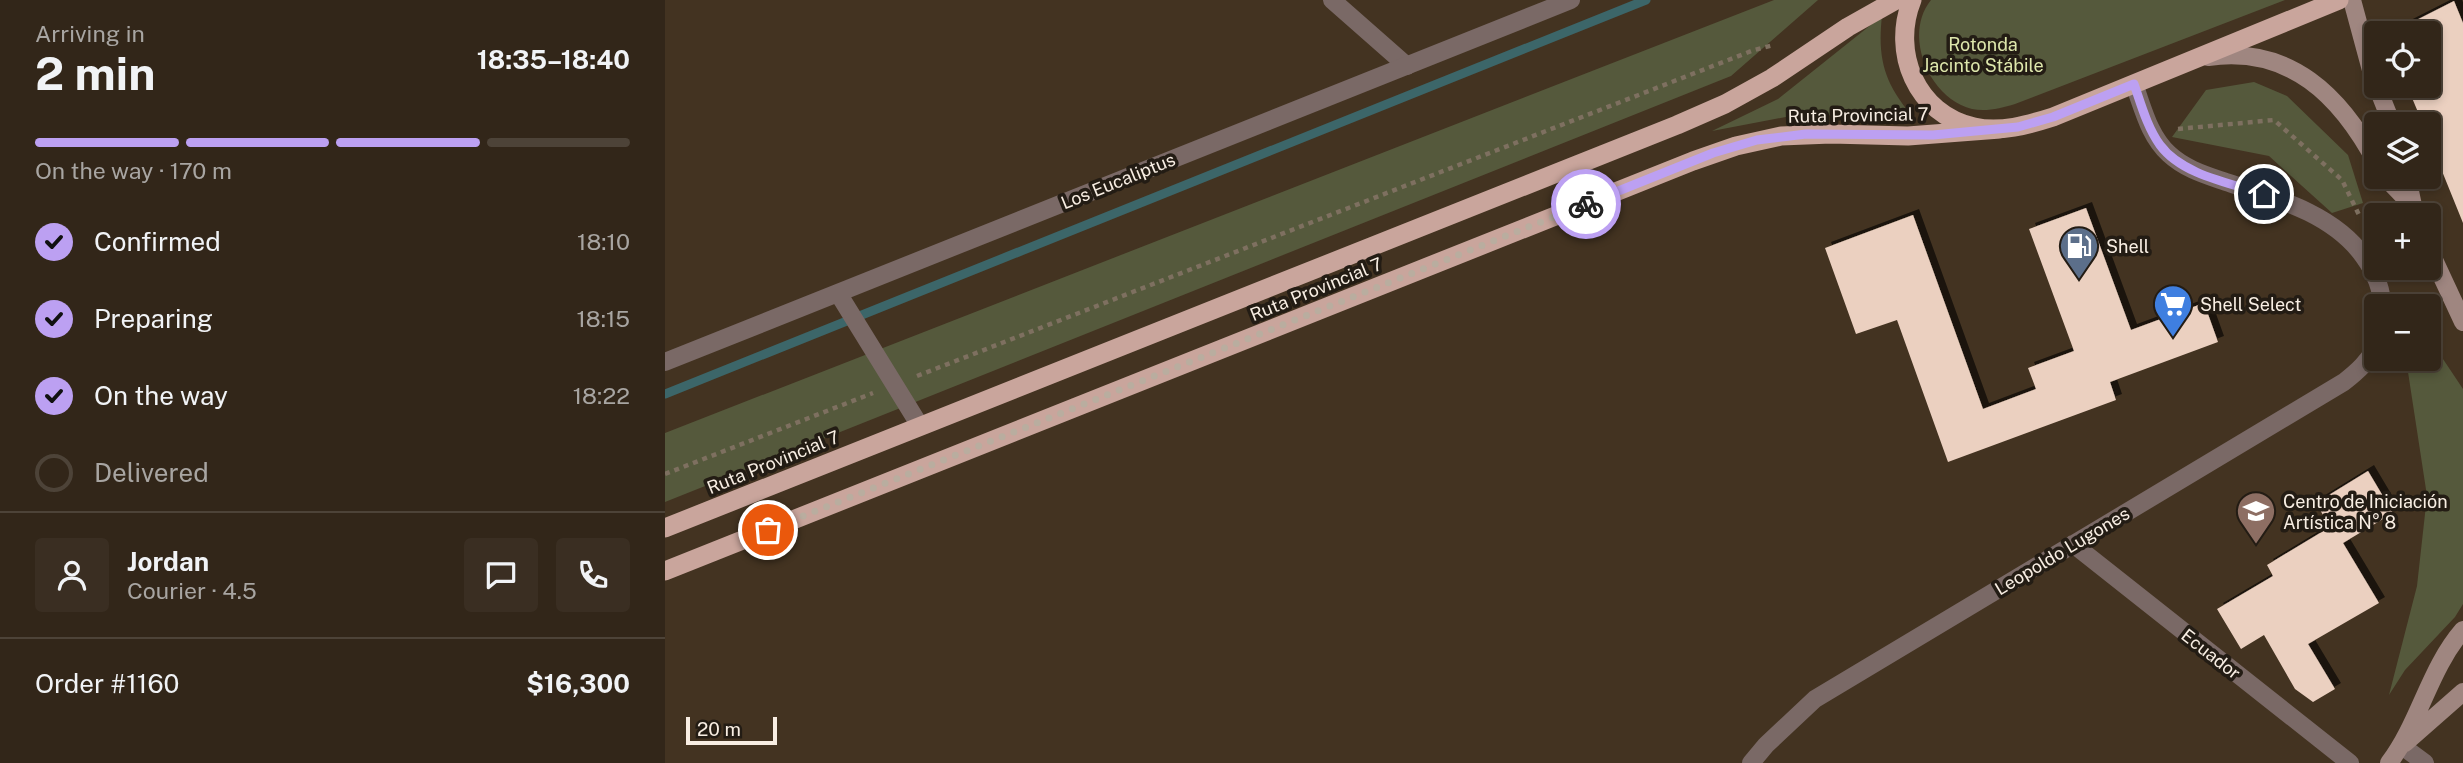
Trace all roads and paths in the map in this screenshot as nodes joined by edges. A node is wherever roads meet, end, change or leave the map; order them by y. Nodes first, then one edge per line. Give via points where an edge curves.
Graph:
1 (1332, 0) edge
2 (1571, 0) edge
3 (1896, 0) edge
4 (1912, 0) edge
5 (2339, 0) edge
6 (2352, 0) edge
7 (1780, 44) dead end
8 (2195, 59) junction
9 (1407, 66) junction
10 (2134, 84) junction
11 (2387, 112) edge
12 (2000, 129) junction
13 (2153, 134) junction
14 (2364, 143) edge
15 (2395, 189) edge
16 (2407, 203) edge
17 (2363, 223) dead end
18 (2441, 275) edge
19 (2380, 294) edge
20 (842, 300) junction
21 (2463, 322) edge
22 (665, 362) edge
23 (2364, 365) edge
24 (895, 385) junction
25 (920, 426) junction
26 (665, 474) edge
27 (665, 528) edge
28 (2073, 544) junction
29 (665, 571) edge
30 (2463, 630) edge
31 (2463, 692) edge
32 (2402, 746) junction
33 (1751, 763) edge
34 (2350, 763) edge
35 (2389, 763) edge
36 (2425, 763) edge

1 - 9 street
2 - 9 street, Los Eucaliptus
3 - 25 highway, Ruta Provincial 7 via 1725,104
4 - 12 highway via 1904,51 1919,89 1948,117 1974,127
5 - 8 highway
6 - 11 main road
7 - 24 path via 1753,50
8 - 10 highway
8 - 14 main road via 2242,55 2300,73 2345,113
9 - 20 street, Los Eucaliptus
10 - 12 highway via 2053,117
10 - 13 street
12 - 29 highway, Ruta Provincial 7 via 1908,136 1781,136 1713,153
13 - 17 path via 2183,127 2274,120 2342,180
13 - 19 street via 2183,165 2286,202 2343,235 2369,265
15 - 16 main road
18 - 21 main road
20 - 22 street, Los Eucaliptus
20 - 24 street
23 - 28 street, Leopoldo Lugones via 2344,382
24 - 25 street
24 - 26 path
25 - 27 highway, Ruta Provincial 7
28 - 33 street, Leopoldo Lugones via 1815,699
28 - 34 street, Ecuador
30 - 32 main road via 2435,672
31 - 32 main road
32 - 35 main road
32 - 36 street

